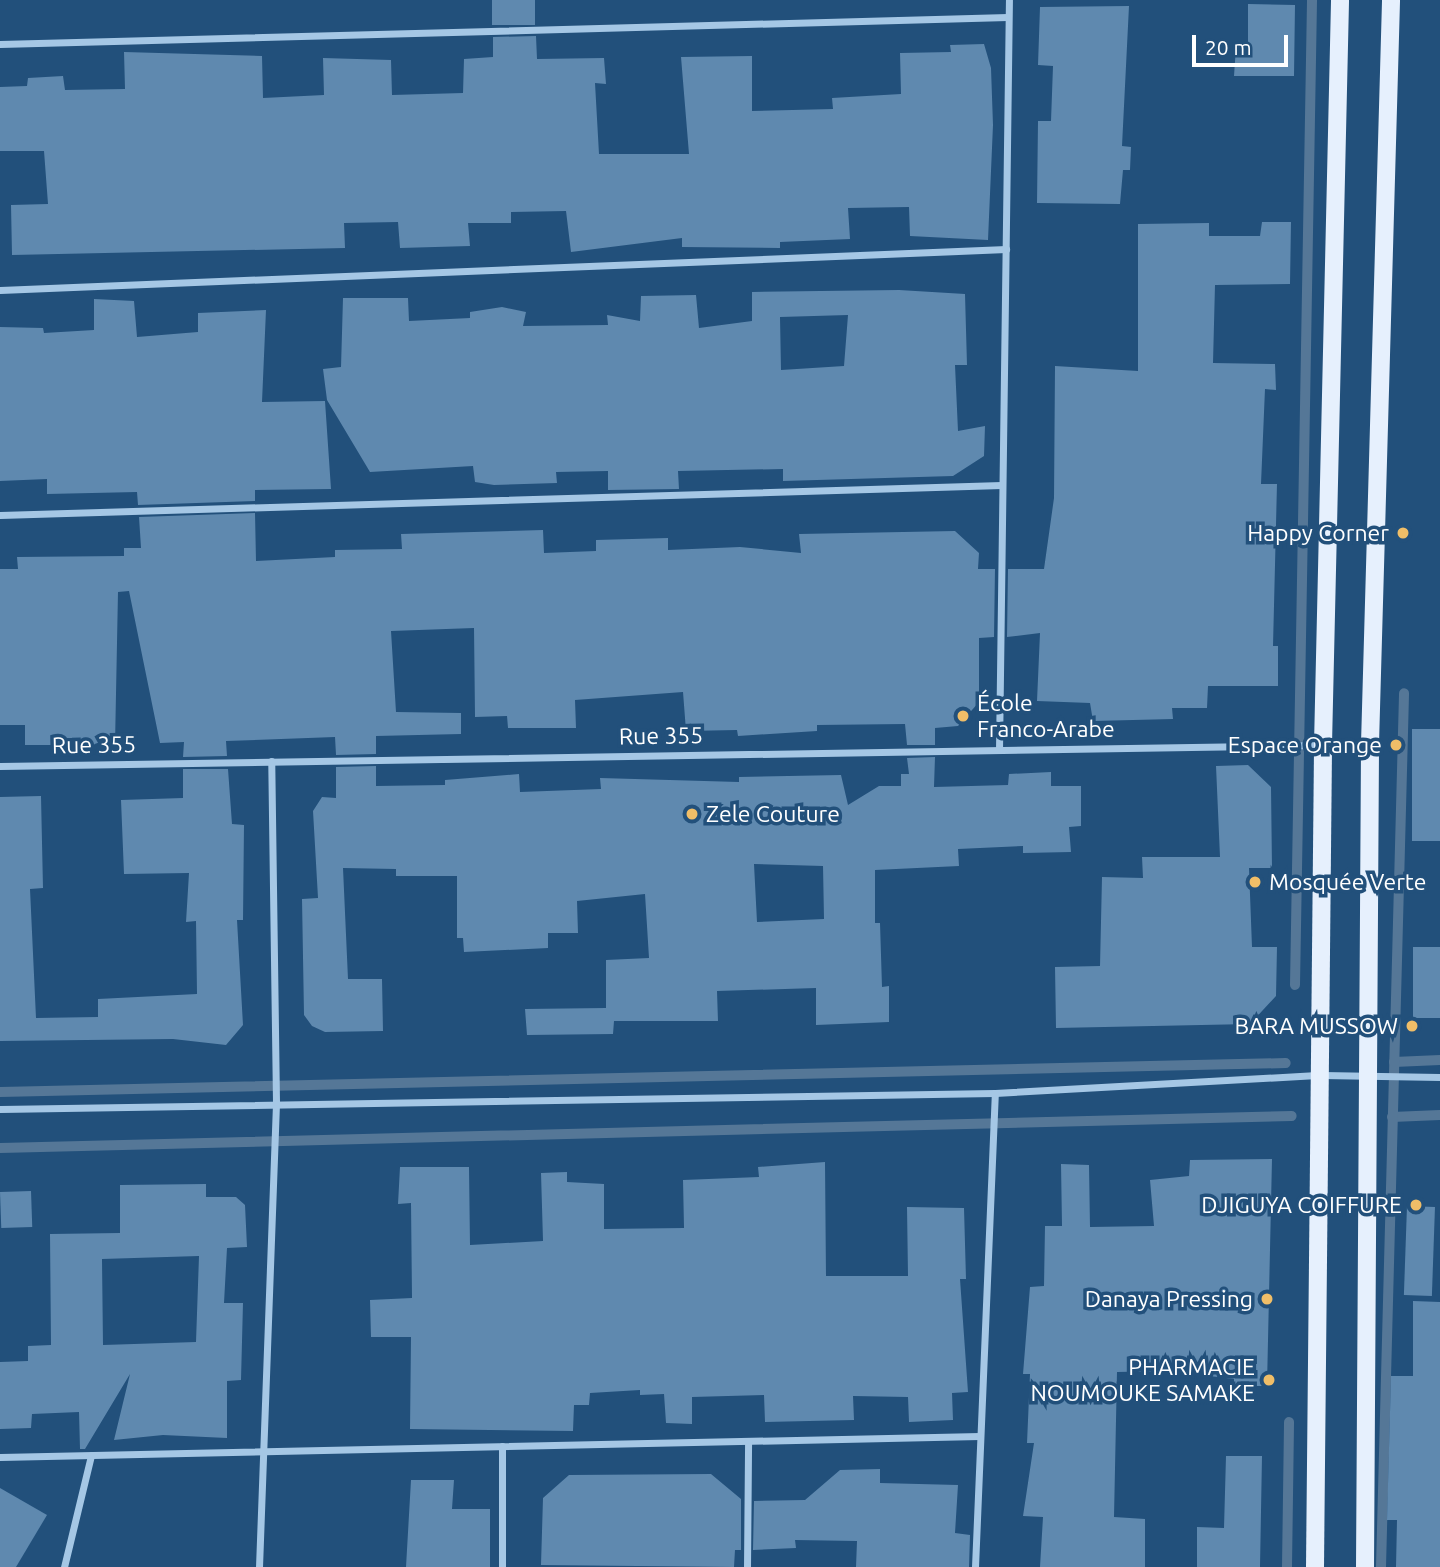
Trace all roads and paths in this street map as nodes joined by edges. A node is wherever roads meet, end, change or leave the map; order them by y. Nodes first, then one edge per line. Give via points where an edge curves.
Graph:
1 (1009, 0) edge
2 (1339, 0) edge
3 (1391, 0) edge
4 (1008, 17) junction
5 (0, 44) edge
6 (1006, 249) junction
7 (0, 290) edge
8 (1002, 485) junction
9 (0, 515) edge
10 (1322, 745) junction
11 (999, 750) junction
12 (271, 761) junction
13 (0, 766) edge
14 (1322, 1075) junction
15 (1371, 1077) junction
16 (1440, 1077) edge
17 (995, 1093) junction
18 (276, 1102) junction
19 (0, 1109) edge
20 (980, 1436) junction
21 (748, 1441) junction
22 (502, 1446) junction
23 (263, 1452) junction
24 (91, 1455) junction
25 (0, 1457) edge
26 (64, 1567) edge
27 (259, 1567) edge
28 (502, 1567) edge
29 (747, 1567) edge
30 (975, 1567) edge
31 (1315, 1567) edge
32 (1365, 1567) edge

1 - 4 street
2 - 10 main road
3 - 15 main road via 1370,744
4 - 5 street
4 - 6 street
6 - 7 street
6 - 8 street
8 - 9 street
8 - 11 street
10 - 11 street, Rue 355
10 - 14 main road
11 - 12 street, Rue 355
12 - 13 street, Rue 355
12 - 18 street
14 - 15 street
14 - 17 street
14 - 31 main road
15 - 16 street
15 - 32 main road
17 - 18 street
17 - 20 street
18 - 19 street
18 - 23 street
20 - 21 street
20 - 30 street
21 - 22 street
21 - 29 street
22 - 23 street
22 - 28 street
23 - 24 street
23 - 27 street
24 - 25 street
24 - 26 street

